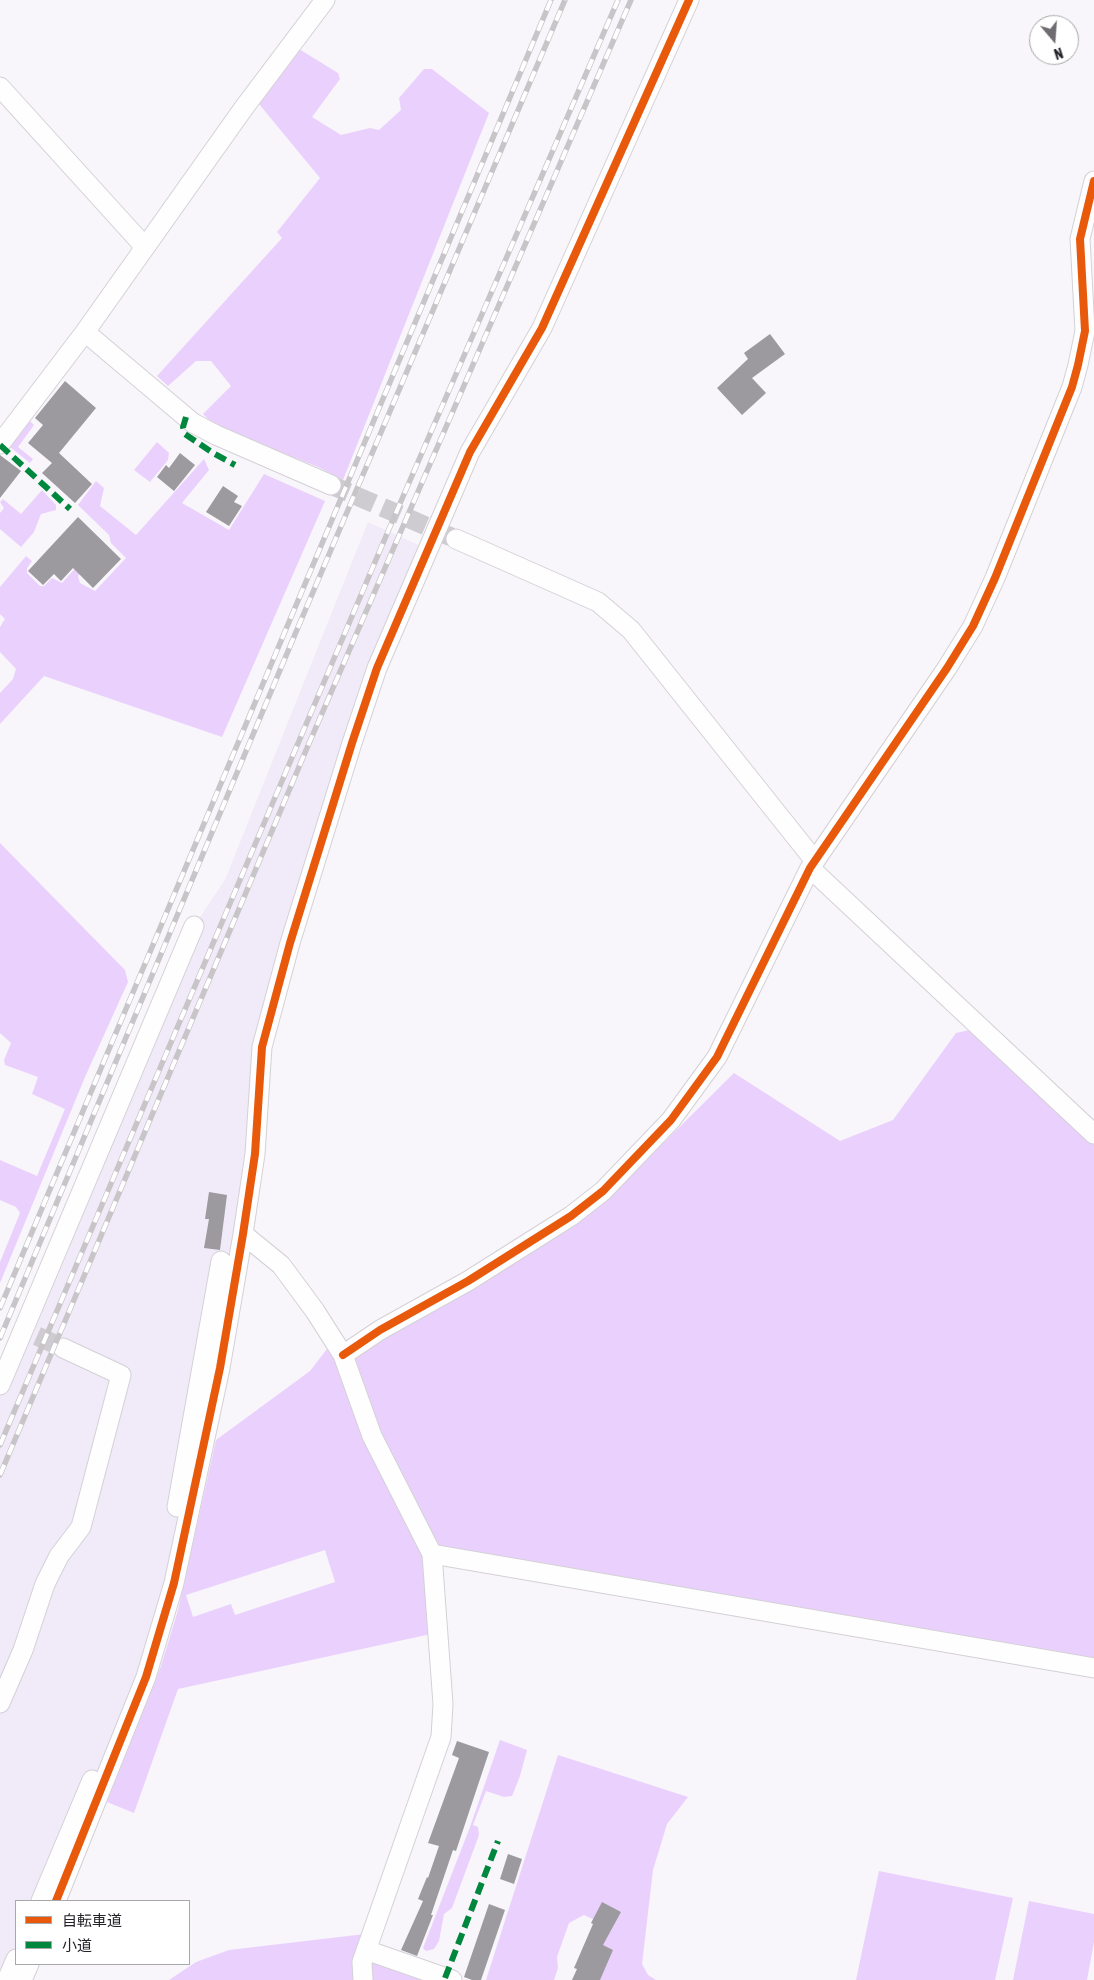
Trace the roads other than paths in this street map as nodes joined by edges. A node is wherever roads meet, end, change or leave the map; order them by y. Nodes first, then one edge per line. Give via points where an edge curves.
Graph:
1 (325, 0) edge
2 (689, 0) edge
3 (0, 87) edge
4 (1094, 180) edge
5 (145, 247) junction
6 (85, 332) junction
7 (0, 444) edge
8 (331, 485) tunnel mouth
9 (456, 539) tunnel mouth
10 (812, 864) junction
11 (194, 926) dead end
12 (1094, 1134) edge
13 (243, 1234) junction
14 (221, 1261) dead end
15 (63, 1348) tunnel mouth
16 (343, 1355) junction
17 (0, 1385) edge
18 (432, 1554) junction
19 (1094, 1668) edge
20 (0, 1703) edge
21 (41, 1900) edge
22 (56, 1900) edge
23 (366, 1950) junction
24 (15, 1961) edge
25 (29, 1965) edge
26 (7, 1980) edge
27 (22, 1980) edge
28 (363, 1980) edge
29 (452, 1980) edge

1 - 5 street
2 - 13 street via 542,328 470,452 378,668 293,933 262,1047 255,1154
3 - 5 street
4 - 10 street via 1080,239 1085,331 1078,365 995,578 973,626 947,668
5 - 6 street
6 - 7 street
6 - 8 street via 193,423
9 - 10 street via 598,602 631,630
10 - 12 street
10 - 16 street via 717,1057 671,1120 603,1191 563,1221
11 - 17 street via 30,1333
13 - 16 street via 281,1265 316,1310
13 - 22 street via 220,1368 174,1582 146,1677
14 - 21 street via 165,1576 128,1689
15 - 20 street via 122,1375 81,1528 60,1556 45,1584
16 - 18 street via 372,1436
18 - 19 street
18 - 23 street via 443,1720 441,1737
23 - 28 street via 362,1962
23 - 29 street
24 - 26 street
25 - 27 street

